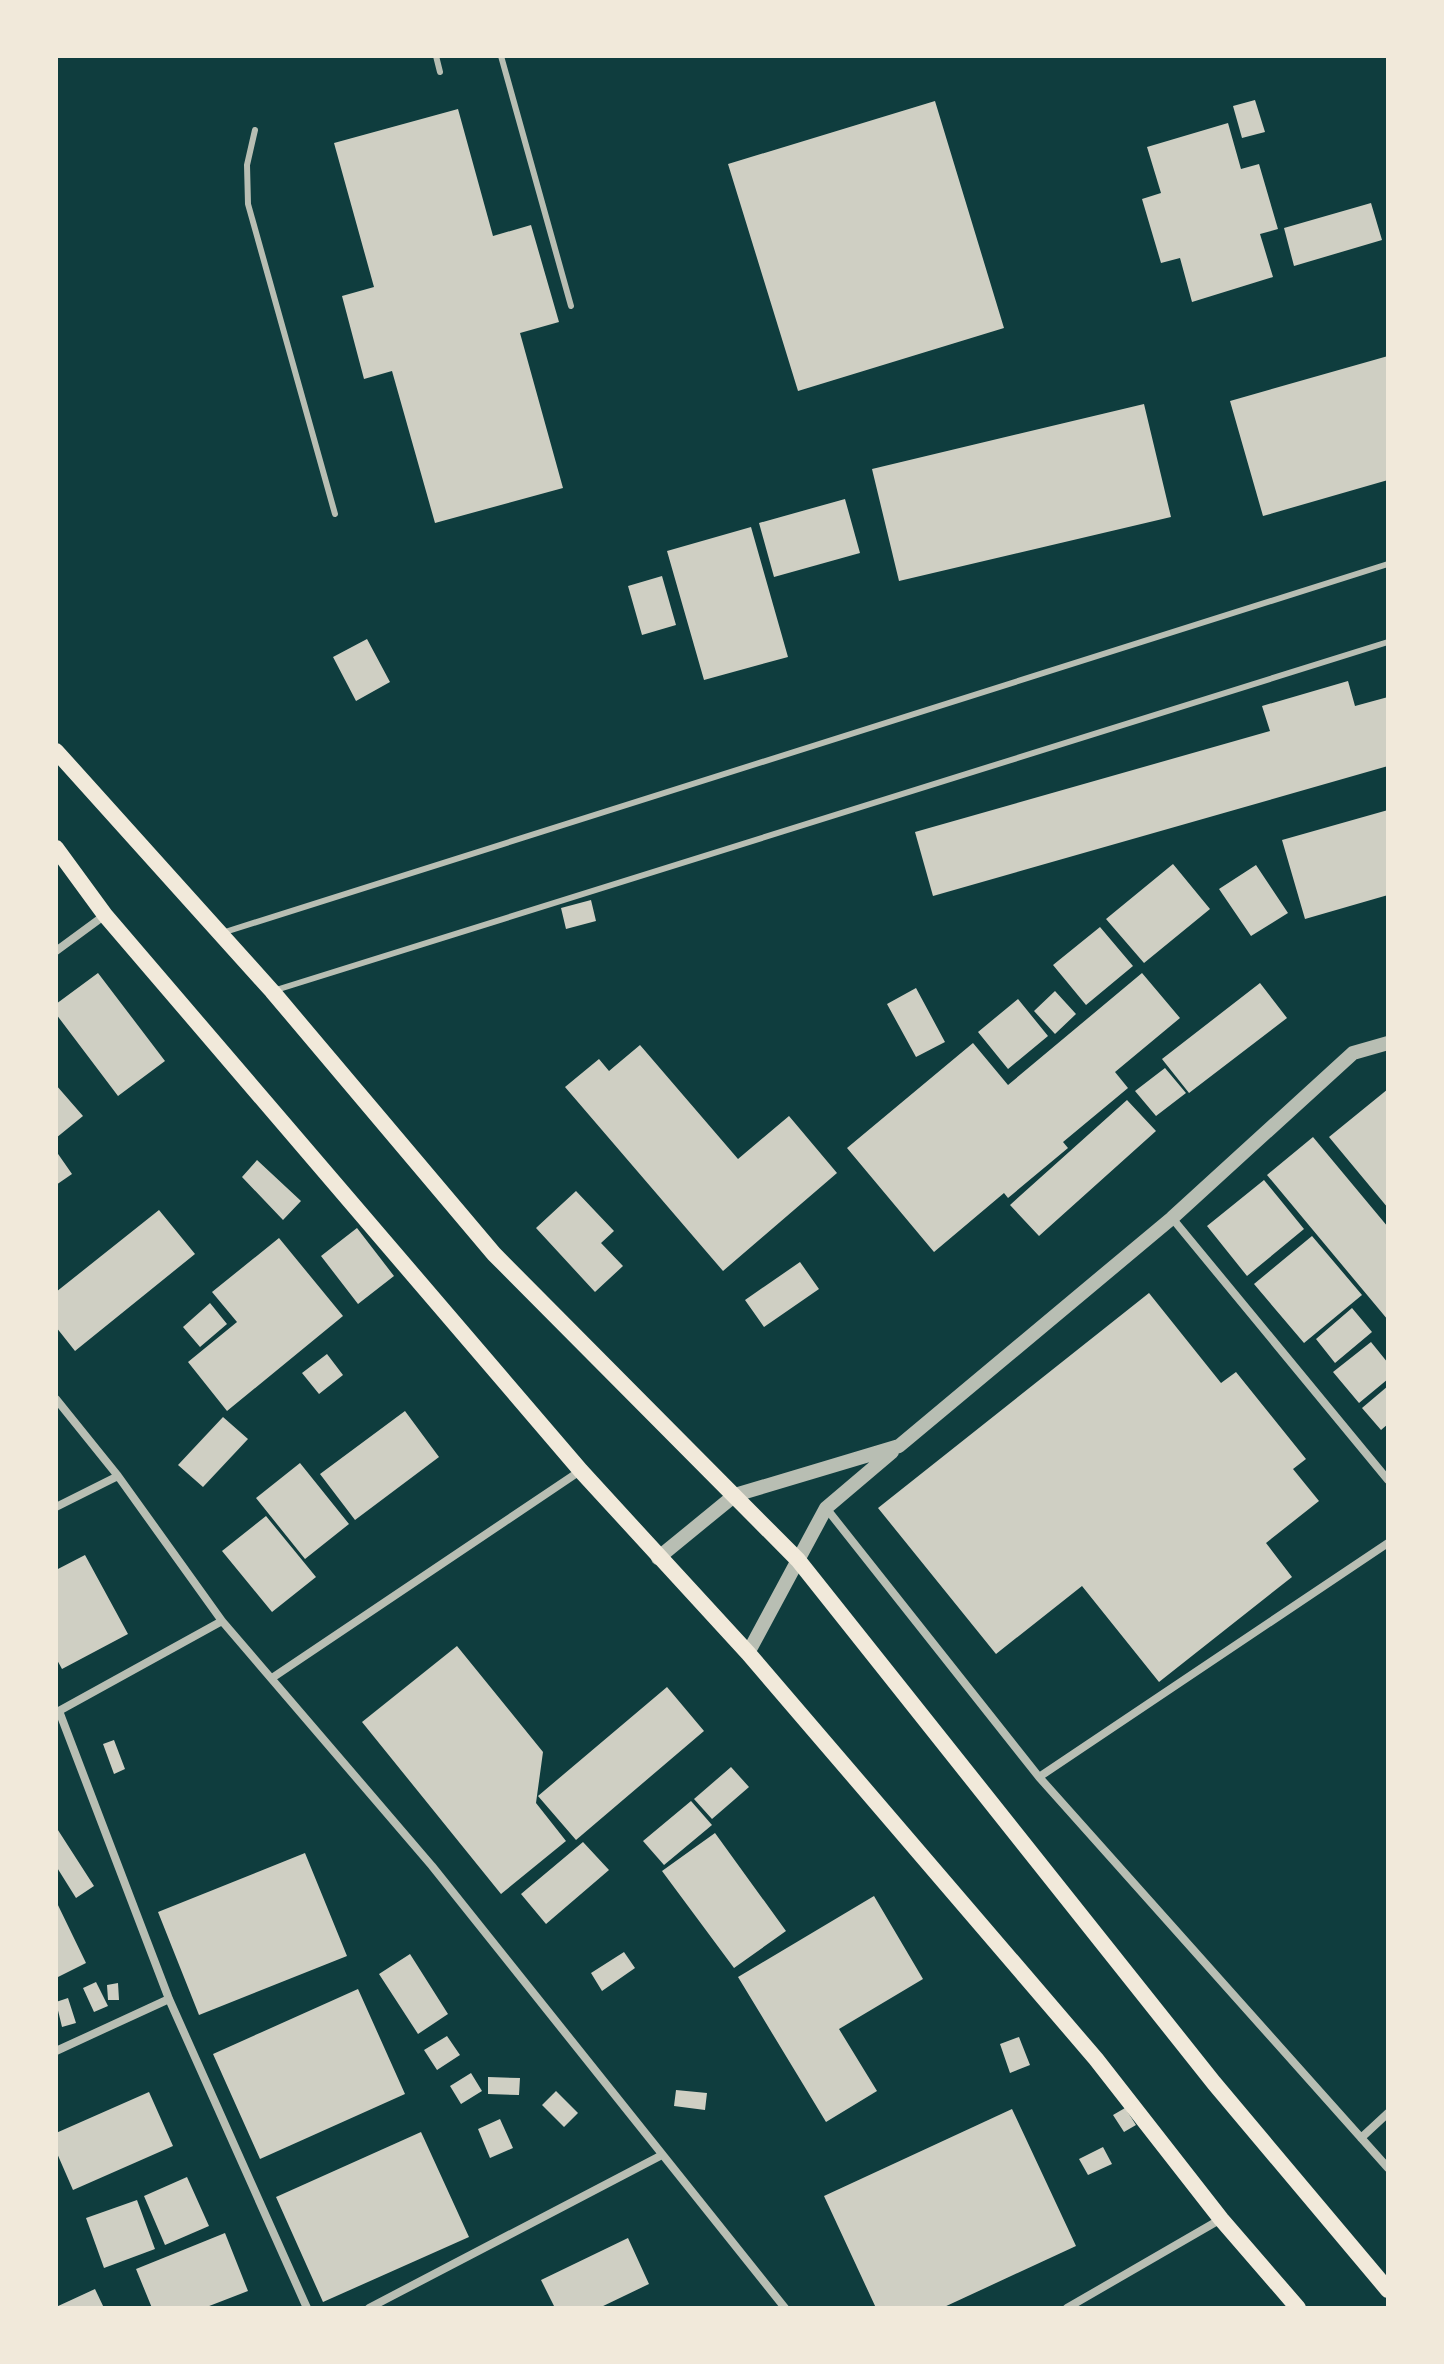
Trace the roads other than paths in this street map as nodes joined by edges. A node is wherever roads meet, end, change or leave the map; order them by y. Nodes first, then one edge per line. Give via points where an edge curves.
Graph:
1 (436, 56) edge
2 (501, 56) edge
3 (440, 72) dead end
4 (255, 130) dead end
5 (571, 306) dead end
6 (335, 514) dead end
7 (1388, 564) edge
8 (1388, 642) edge
9 (56, 751) edge
10 (56, 848) edge
11 (105, 915) junction
12 (221, 934) junction
13 (56, 951) edge
14 (272, 991) junction
15 (1388, 1043) edge
16 (1172, 1218) junction
17 (56, 1399) edge
18 (899, 1446) junction
19 (581, 1471) junction
20 (118, 1476) junction
21 (1388, 1480) edge
22 (735, 1495) junction
23 (56, 1507) edge
24 (826, 1508) junction
25 (1388, 1543) edge
26 (658, 1558) junction
27 (798, 1560) junction
28 (222, 1621) junction
29 (748, 1653) junction
30 (272, 1678) junction
31 (58, 1712) edge
32 (1039, 1777) junction
33 (169, 1999) junction
34 (56, 2051) edge
35 (1388, 2113) edge
36 (1361, 2138) junction
37 (662, 2155) junction
38 (1388, 2168) edge
39 (1221, 2219) junction
40 (1388, 2290) edge
41 (307, 2308) edge
42 (369, 2308) edge
43 (785, 2308) edge
44 (1067, 2308) edge
45 (1298, 2308) edge

1 - 3 lane
2 - 5 lane
4 - 6 lane via 247,165 248,204
7 - 12 lane
8 - 14 lane
9 - 12 main road
10 - 11 main road
11 - 13 street
11 - 19 main road
12 - 14 main road
14 - 22 main road via 494,1254
15 - 16 street via 1353,1053
16 - 18 street
16 - 21 street
17 - 20 street
18 - 22 street
18 - 24 street
19 - 26 main road
19 - 30 street
20 - 23 street
20 - 28 street
22 - 26 street
22 - 27 main road
24 - 27 street
24 - 32 street
25 - 32 street
26 - 29 main road
27 - 29 street
27 - 40 main road via 1214,2083
28 - 30 street
28 - 31 street
29 - 39 main road via 1096,2059
30 - 37 street via 432,1866
31 - 33 street
32 - 36 street
33 - 34 street
33 - 41 street
35 - 36 street
36 - 38 street
37 - 42 street
37 - 43 street
39 - 44 street
39 - 45 main road

